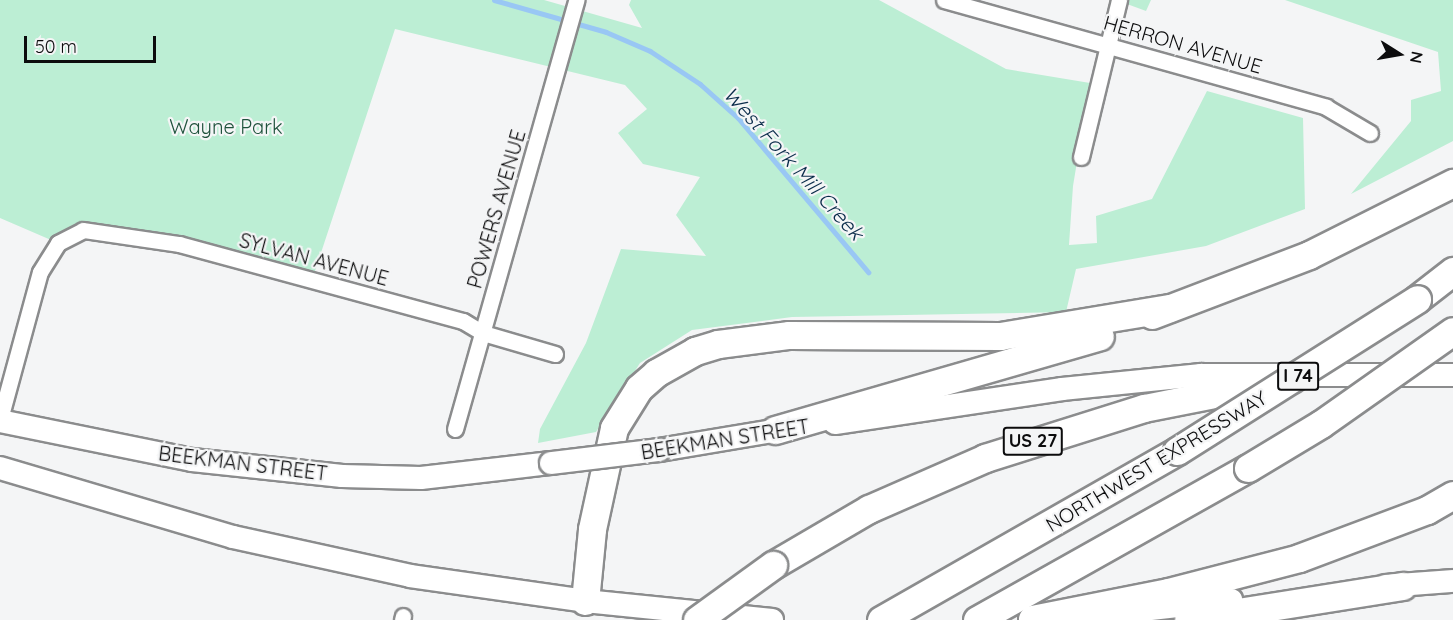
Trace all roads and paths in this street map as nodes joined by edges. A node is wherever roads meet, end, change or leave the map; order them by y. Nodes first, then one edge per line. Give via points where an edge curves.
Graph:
1 (576, 0) edge
2 (944, 0) edge
3 (1119, 0) edge
4 (1108, 44) junction
5 (1370, 134) dead end
6 (1082, 157) dead end
7 (1453, 183) edge
8 (1453, 271) edge
9 (1169, 308) junction
10 (1453, 331) edge
11 (483, 333) junction
12 (555, 354) dead end
13 (1313, 374) junction
14 (1453, 375) edge
15 (0, 420) edge
16 (455, 429) dead end
17 (775, 430) junction
18 (0, 468) edge
19 (1453, 495) edge
20 (1453, 581) edge
21 (1402, 586) junction
22 (585, 601) junction
23 (1032, 619) edge
24 (697, 620) edge
25 (772, 620) edge
26 (881, 620) edge
27 (977, 620) edge
28 (1021, 620) edge
29 (1188, 620) edge

1 - 11 street, POWERS AVENUE
2 - 4 street, HERRON AVENUE via 977,12
3 - 4 street
4 - 5 street, HERRON AVENUE via 1326,107
4 - 6 street
7 - 9 highway via 1309,255
8 - 26 highway, NORTHWEST EXPRESSWAY / I 74, bridge via 1417,299 1177,451
9 - 17 highway via 1119,330 1031,358
9 - 22 highway via 1000,336 789,335 718,344 695,351 656,372 639,388 614,428 592,529
10 - 27 highway, I 74, bridge via 1321,424
11 - 12 street, SYLVAN AVENUE
11 - 15 street, SYLVAN AVENUE via 462,321 168,241 95,229 72,234 58,243 40,272
11 - 16 street, POWERS AVENUE
13 - 14 main road, BEEKMAN STREET / US 27
13 - 17 main road, BEEKMAN STREET via 1200,375 1062,389
13 - 24 highway, US 27, bridge via 1144,408 985,458 869,509 773,565
15 - 17 main road, BEEKMAN STREET, bridge via 192,460 342,476 421,478 659,450
18 - 22 main road via 271,546 410,576
19 - 23 highway via 1427,510 1299,558 1168,592
20 - 21 main road
21 - 23 main road via 1354,584 1138,612
21 - 29 highway
22 - 25 main road
23 - 28 main road

